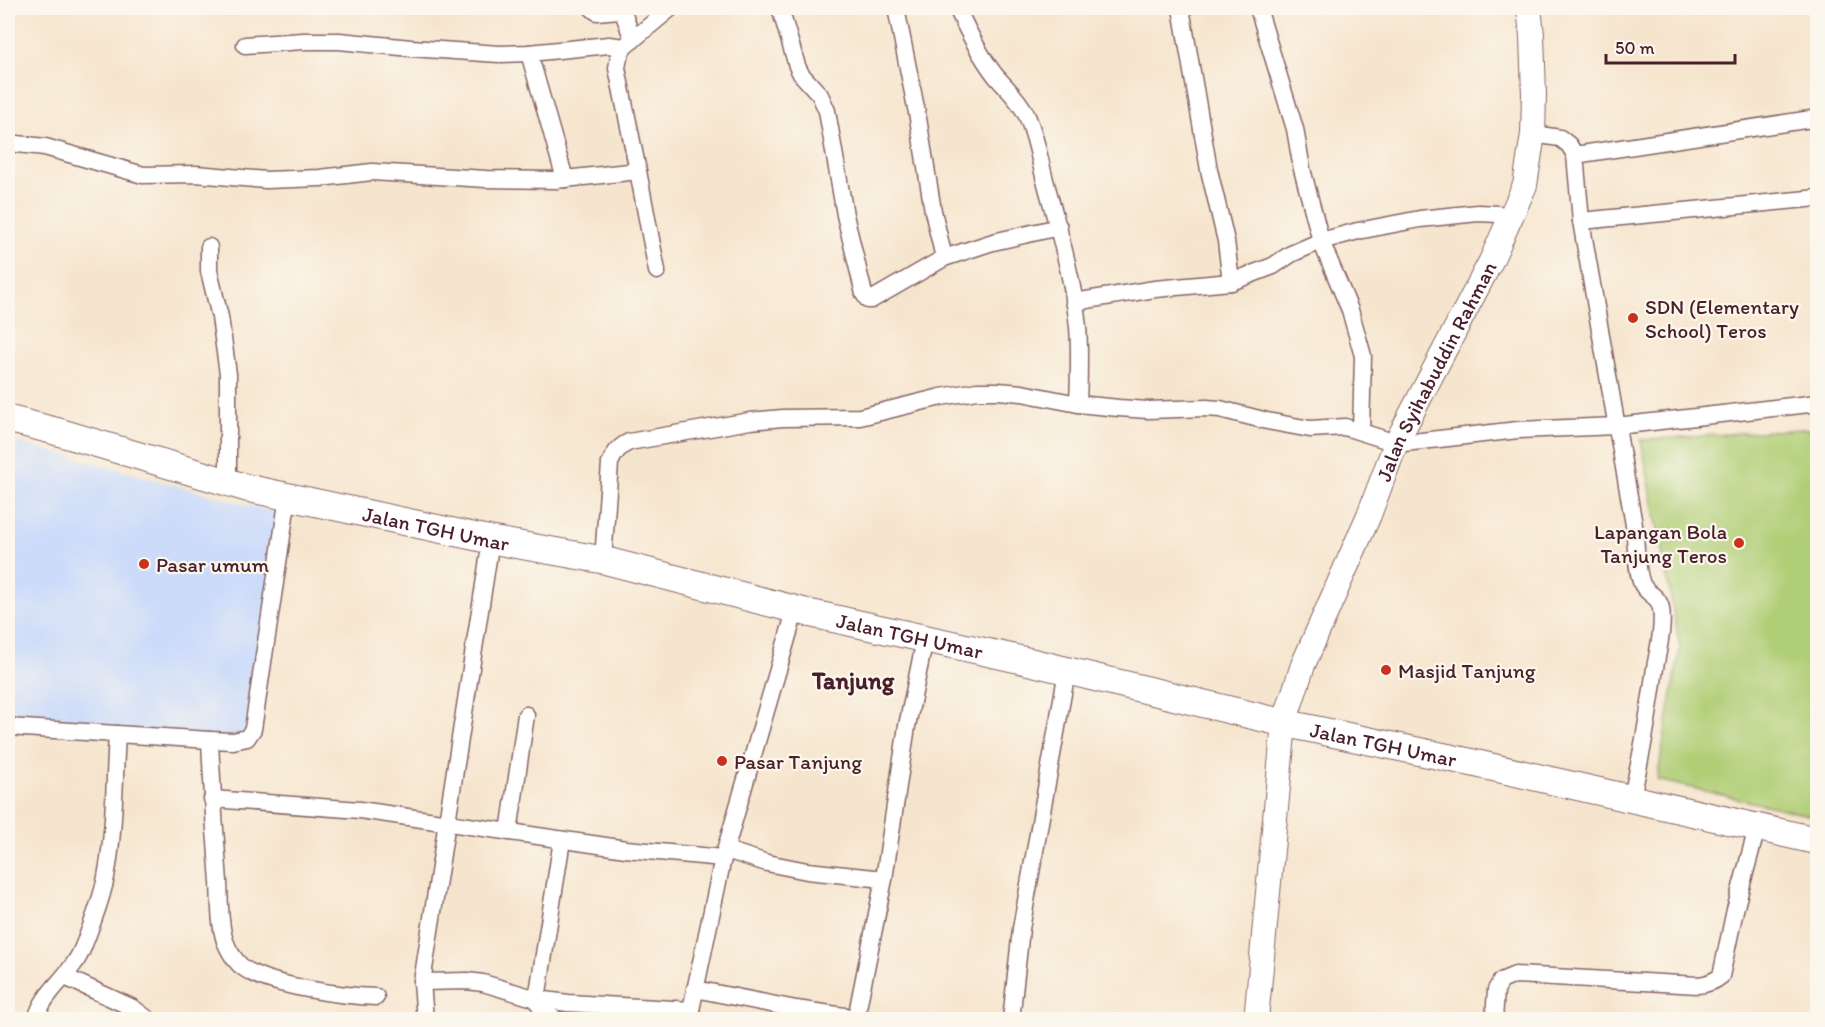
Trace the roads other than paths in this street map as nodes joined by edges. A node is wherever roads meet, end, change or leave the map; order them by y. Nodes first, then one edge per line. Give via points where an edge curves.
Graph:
1 (592, 8) edge
2 (671, 8) edge
3 (780, 8) edge
4 (896, 8) edge
5 (957, 8) edge
6 (1181, 8) edge
7 (1258, 8) edge
8 (1529, 8) edge
9 (629, 43) junction
10 (245, 45) dead end
11 (529, 53) junction
12 (1818, 118) edge
13 (1533, 134) junction
14 (8, 143) edge
15 (1575, 155) junction
16 (638, 171) junction
17 (565, 179) junction
18 (1818, 198) edge
19 (1511, 219) junction
20 (1581, 221) junction
21 (1059, 226) junction
22 (1321, 241) junction
23 (209, 247) dead end
24 (944, 258) junction
25 (657, 271) dead end
26 (1231, 282) junction
27 (1074, 302) junction
28 (1818, 403) edge
29 (1078, 404) junction
30 (8, 419) edge
31 (1617, 426) junction
32 (1361, 431) junction
33 (1396, 443) junction
34 (228, 482) junction
35 (288, 496) junction
36 (492, 540) junction
37 (603, 560) junction
38 (796, 609) junction
39 (925, 639) junction
40 (1066, 671) junction
41 (526, 715) dead end
42 (1284, 723) junction
43 (8, 727) edge
44 (117, 734) junction
45 (210, 740) junction
46 (213, 799) junction
47 (1631, 800) junction
48 (447, 823) junction
49 (1757, 828) junction
50 (509, 832) junction
51 (562, 840) junction
52 (1818, 841) edge
53 (724, 854) junction
54 (884, 879) junction
55 (68, 972) junction
56 (695, 989) junction
57 (376, 997) dead end
58 (537, 999) junction
59 (423, 1006) edge
60 (692, 1015) edge
61 (861, 1019) edge
62 (36, 1020) edge
63 (149, 1020) edge
64 (557, 1020) edge
65 (1011, 1020) edge
66 (1256, 1020) edge
67 (1494, 1020) edge

1 - 9 street via 597,12 623,12
2 - 9 street
3 - 24 street via 797,66 820,95 827,111 845,216 866,298 871,300
4 - 24 street
5 - 21 street via 978,52 1018,99 1032,127
6 - 26 street
7 - 22 street via 1294,129
8 - 13 street, Jalan Syihabuddin Rahman
9 - 11 street
9 - 16 street via 617,68
10 - 11 street via 339,41
11 - 17 street
12 - 15 street
13 - 15 street via 1560,138
13 - 19 street, Jalan Syihabuddin Rahman via 1525,185
14 - 17 street via 45,147 143,175 206,174 266,180 372,172
15 - 20 street
16 - 17 street
16 - 25 street
18 - 20 street
19 - 22 street via 1491,213 1420,219
19 - 33 street, Jalan Syihabuddin Rahman
20 - 31 street
21 - 24 street
21 - 27 street
22 - 26 street via 1274,266
22 - 32 street via 1353,320 1363,357
23 - 34 street via 209,271 228,374
26 - 27 street
27 - 29 street via 1078,326
28 - 31 street
29 - 32 street via 1148,410 1206,408 1289,426
29 - 37 street via 1022,393 977,391 860,417 750,421 629,442 620,446 610,463
30 - 34 main road, Jalan TGH Umar
31 - 33 street via 1518,430
31 - 47 street via 1639,574 1645,590 1659,601 1662,616 1642,758
32 - 33 street
33 - 42 street, Jalan Syihabuddin Rahman via 1303,665
34 - 35 main road, Jalan TGH Umar
35 - 36 main road, Jalan TGH Umar
35 - 45 street via 253,729 241,741
36 - 37 main road, Jalan TGH Umar
36 - 48 street
37 - 38 main road, Jalan TGH Umar
38 - 39 main road, Jalan TGH Umar
38 - 53 street
39 - 40 main road, Jalan TGH Umar
39 - 54 street via 905,737
40 - 42 main road, Jalan TGH Umar
40 - 65 street via 1021,929
41 - 50 street
42 - 47 main road, Jalan TGH Umar
42 - 66 street, Jalan Syihabuddin Rahman
43 - 44 street
44 - 45 street
44 - 55 street via 112,838 105,879 82,950
45 - 46 street
46 - 48 street via 360,810
46 - 57 street via 225,941 240,965 258,976 300,987
47 - 49 main road, Jalan TGH Umar
48 - 50 street
48 - 59 street
49 - 52 main road, Jalan TGH Umar
49 - 67 street via 1717,980 1698,985 1515,975 1501,981 1496,990
50 - 51 street
51 - 53 street via 626,849
51 - 58 street
53 - 54 street via 807,871
53 - 56 street
54 - 61 street
55 - 62 street via 52,988
55 - 63 street
56 - 60 street
56 - 61 street
58 - 59 street via 467,981
58 - 60 street
58 - 64 street

